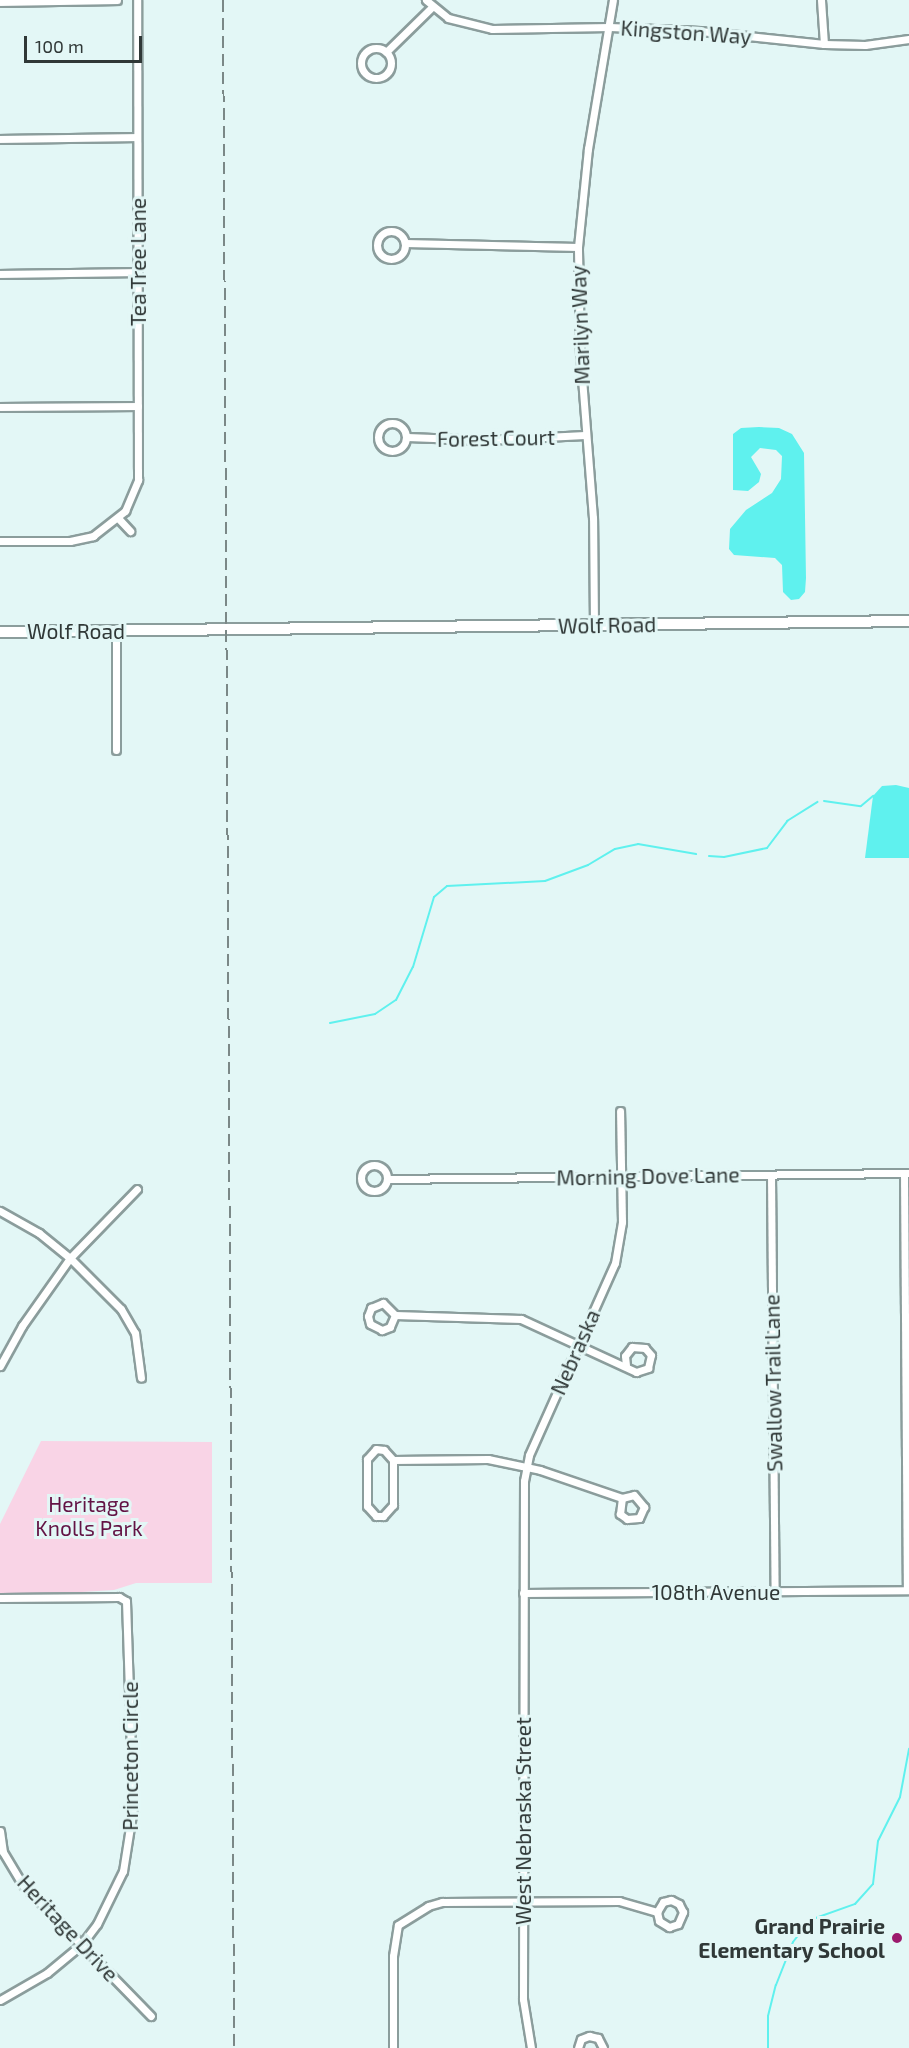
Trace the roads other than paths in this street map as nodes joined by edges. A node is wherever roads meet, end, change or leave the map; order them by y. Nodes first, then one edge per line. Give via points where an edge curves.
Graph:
1 (117, 0) edge
2 (136, 0) edge
3 (426, 0) edge
4 (613, 0) edge
5 (821, 0) edge
6 (0, 2) edge
7 (432, 7) junction
8 (610, 27) junction
9 (909, 39) edge
10 (824, 44) junction
11 (386, 52) junction
12 (137, 137) junction
13 (0, 139) edge
14 (405, 243) junction
15 (578, 247) junction
16 (138, 272) junction
17 (0, 274) edge
18 (138, 406) junction
19 (0, 407) edge
20 (585, 435) junction
21 (407, 437) junction
22 (118, 518) junction
23 (130, 531) dead end
24 (0, 541) edge
25 (909, 621) edge
26 (594, 625) junction
27 (116, 631) junction
28 (0, 632) edge
29 (117, 750) dead end
30 (620, 1112) dead end
31 (906, 1173) edge
32 (771, 1175) junction
33 (621, 1176) junction
34 (387, 1179) dead end
35 (137, 1189) dead end
36 (0, 1211) edge
37 (70, 1258) junction
38 (907, 1305) edge
39 (395, 1315) dead end
40 (578, 1344) junction
41 (626, 1365) dead end
42 (0, 1366) edge
43 (141, 1378) dead end
44 (393, 1460) junction
45 (526, 1468) junction
46 (622, 1498) dead end
47 (908, 1590) edge
48 (774, 1592) junction
49 (523, 1593) junction
50 (0, 1598) edge
51 (0, 1831) edge
52 (2, 1852) edge
53 (523, 1901) junction
54 (657, 1912) dead end
55 (82, 1944) junction
56 (0, 2000) edge
57 (151, 2016) dead end
58 (393, 2048) edge
59 (531, 2048) edge
60 (578, 2048) edge
61 (603, 2048) edge

1 - 6 street
2 - 12 street, Tea Tree Lane
3 - 7 street
4 - 8 street, Marilyn Way
5 - 10 street
7 - 8 street, Kingston Way via 463,23 534,31
7 - 11 street
8 - 10 street, Kingston Way via 700,31
8 - 15 street, Marilyn Way via 588,149
9 - 10 street, Kingston Way via 865,45
11 - 11 street via 375,48 366,53 362,61 366,74 375,78 388,72 391,63
12 - 13 street
12 - 16 street, Tea Tree Lane
14 - 14 street via 397,232 388,231 377,240 377,249 382,257 392,260 400,256
14 - 15 street
15 - 20 street, Marilyn Way
16 - 17 street
16 - 18 street, Tea Tree Lane
18 - 19 street
18 - 22 street, Tea Tree Lane via 138,480 130,503
20 - 21 street, Forest Court via 485,440
20 - 26 street, Marilyn Way via 593,518
21 - 21 street, Forest Court via 400,449 392,452 378,440 383,426 392,423 404,428
22 - 23 street
22 - 24 street via 83,539
25 - 26 main road, Wolf Road
26 - 27 main road, Wolf Road via 306,629 226,634
27 - 28 main road, Wolf Road
27 - 29 street
30 - 33 street, Nebraska
31 - 32 street, Morning Dove Lane
31 - 38 street
32 - 33 street, Morning Dove Lane
32 - 48 street, Swallow Trail Lane
33 - 34 street, Morning Dove Lane
33 - 40 street, Nebraska via 622,1230 615,1263
35 - 37 street
36 - 37 street via 39,1233
37 - 42 street via 22,1326
37 - 43 street via 121,1309 135,1333
38 - 47 street
39 - 40 street via 508,1316
40 - 41 street
40 - 45 street, Nebraska
44 - 44 street via 384,1450 376,1449 367,1459 367,1506 376,1516 383,1516 393,1505
44 - 45 street via 474,1458
45 - 46 street
45 - 49 street, Nebraska
47 - 48 street, 108th Avenue
48 - 49 street, 108th Avenue
49 - 53 street, West Nebraska Street
50 - 55 street, Princeton Circle via 126,1600 131,1834 123,1871 111,1899
51 - 52 street, Heritage Drive
52 - 55 street, Heritage Drive via 23,1885
53 - 54 street via 619,1901
53 - 58 street via 442,1902 398,1925 393,1956
53 - 59 street, West Nebraska Street via 523,1999
55 - 56 street, Princeton Circle via 35,1982
55 - 57 street, Heritage Drive
60 - 61 street via 581,2039 589,2036 597,2038

